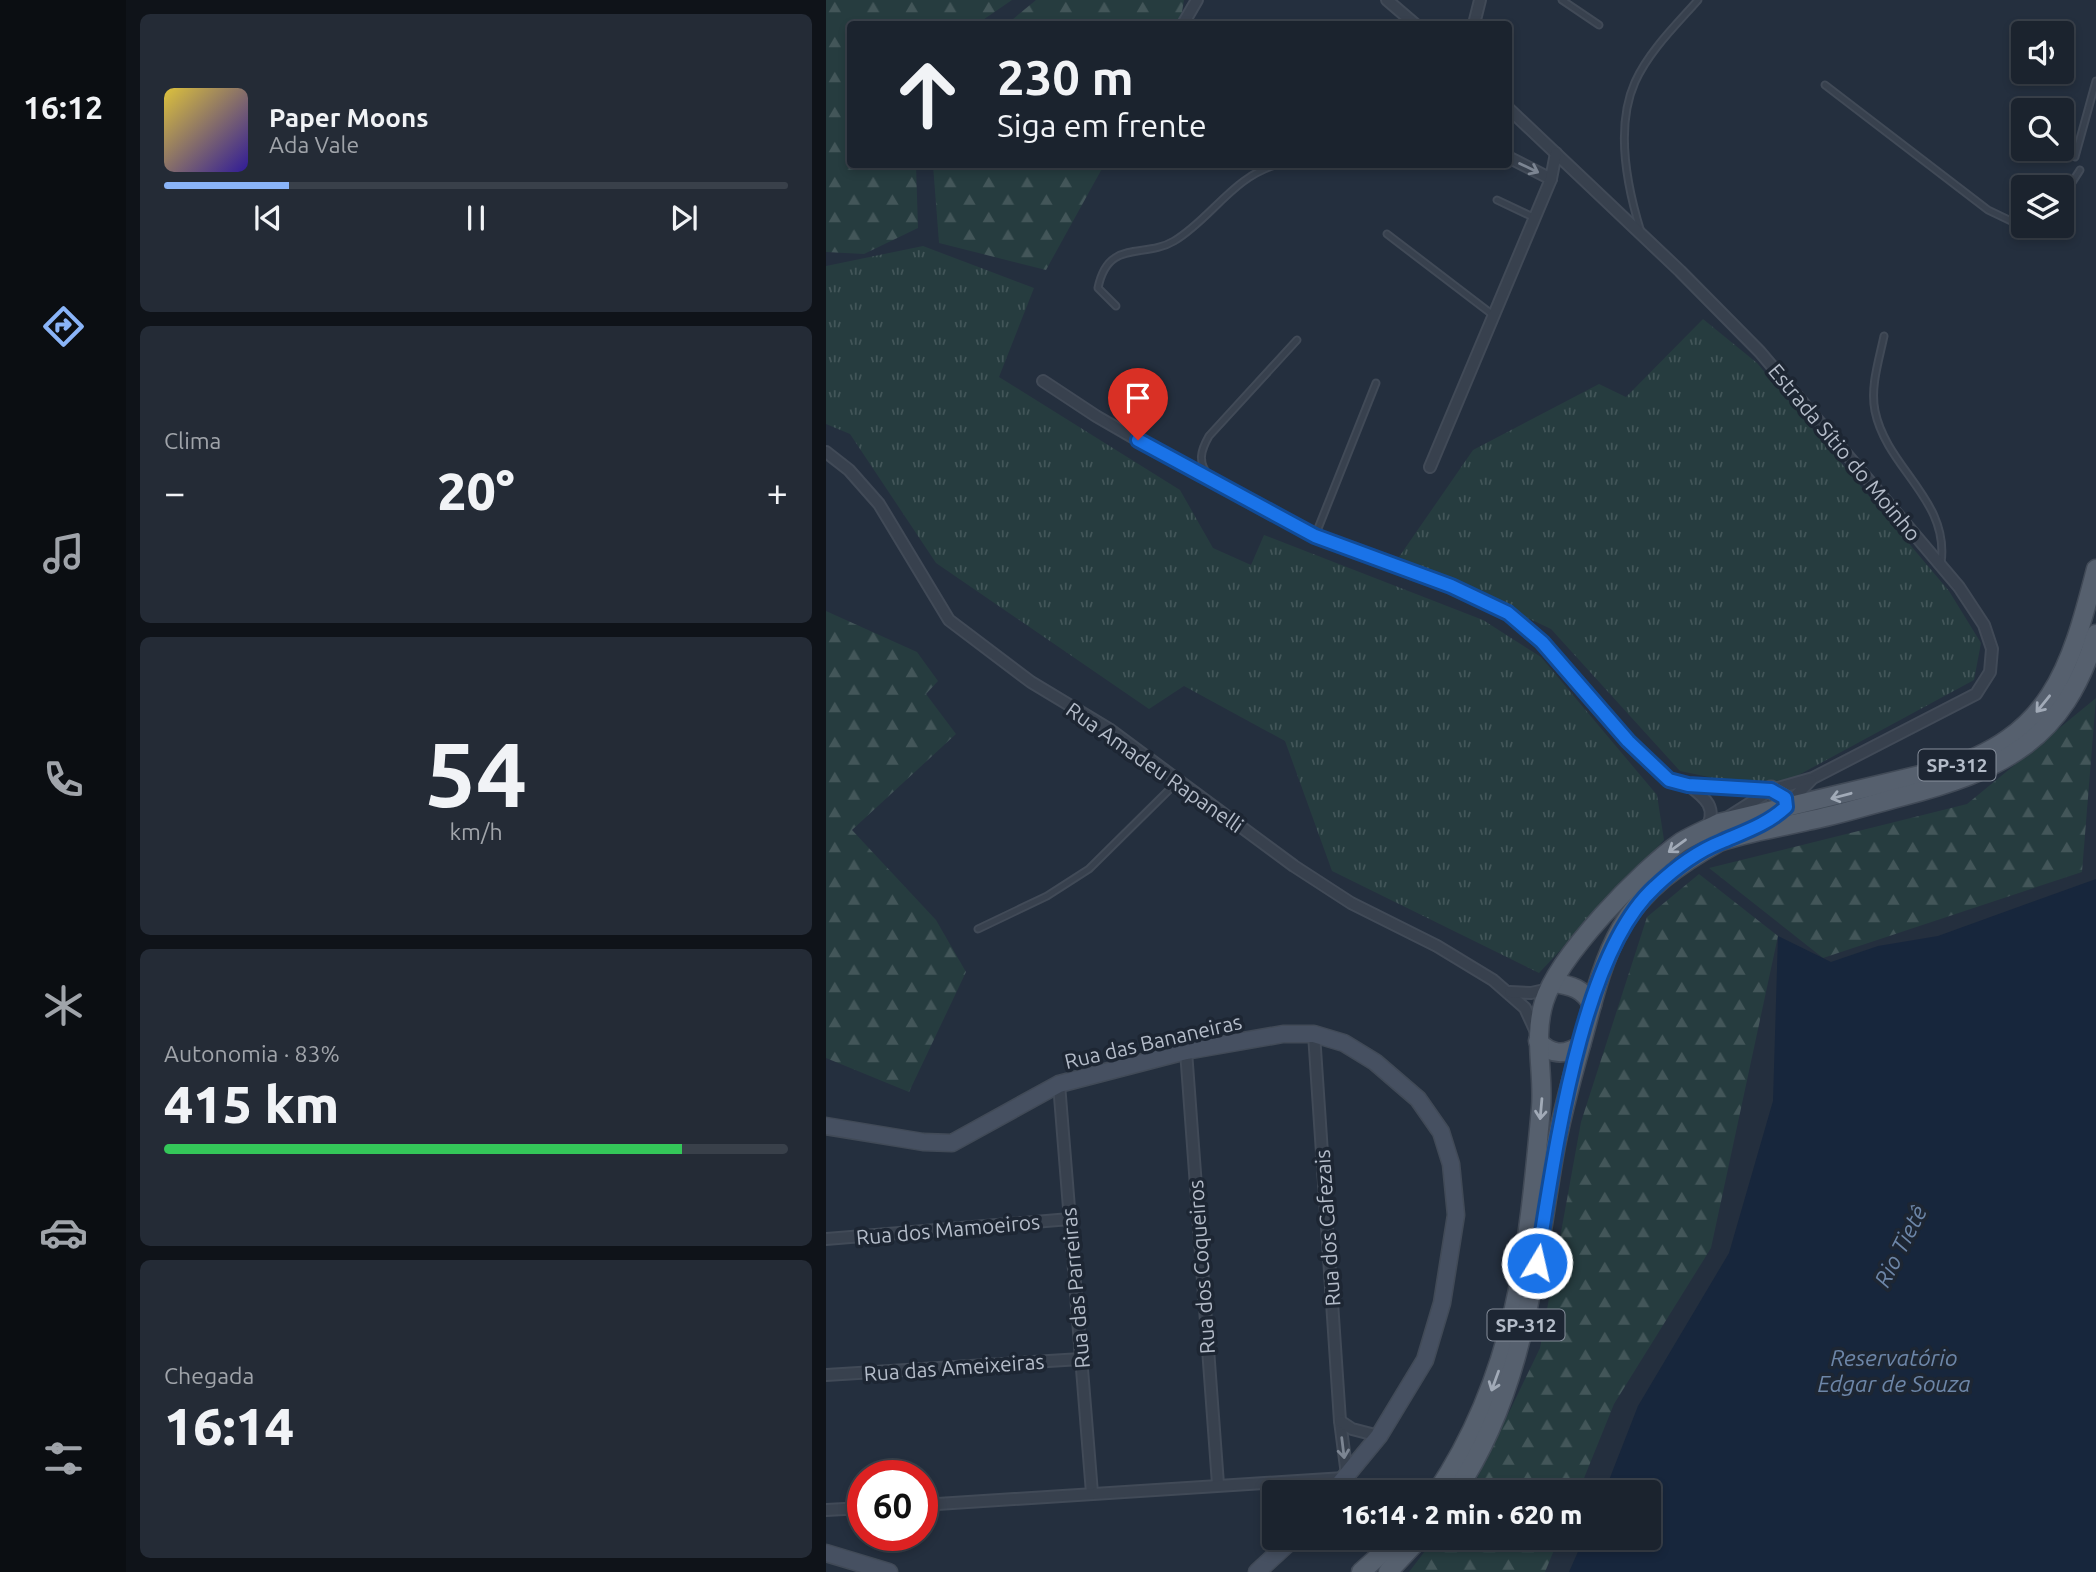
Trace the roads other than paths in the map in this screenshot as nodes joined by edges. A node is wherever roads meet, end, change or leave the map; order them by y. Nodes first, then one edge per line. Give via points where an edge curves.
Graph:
1 (1196, 0) edge
2 (1387, 0) edge
3 (1480, 0) edge
4 (1562, 0) edge
5 (1698, 0) edge
6 (1185, 21) edge
7 (1412, 21) edge
8 (1475, 21) edge
9 (1600, 25) dead end
10 (2096, 80) edge
11 (1825, 85) dead end
12 (1512, 112) edge
13 (1556, 153) junction
14 (2076, 157) dead end
15 (1512, 159) edge
16 (1264, 168) edge
17 (2080, 170) dead end
18 (1551, 179) junction
19 (2074, 179) edge
20 (1497, 200) dead end
21 (1535, 218) junction
22 (2011, 221) edge
23 (1387, 234) dead end
24 (1642, 235) junction
25 (1116, 306) dead end
26 (1495, 316) junction
27 (1884, 336) dead end
28 (1297, 340) dead end
29 (1043, 381) dead end
30 (1376, 383) dead end
31 (826, 452) edge
32 (1430, 467) dead end
33 (1216, 483) junction
34 (1315, 536) junction
35 (1941, 566) junction
36 (2096, 569) edge
37 (2096, 634) edge
38 (1812, 778) junction
39 (1177, 782) junction
40 (1688, 785) junction
41 (1771, 790) junction
42 (1786, 807) junction
43 (1713, 827) junction
44 (1743, 835) junction
45 (978, 929) dead end
46 (1551, 986) junction
47 (1510, 992) junction
48 (1592, 1005) junction
49 (1314, 1034) junction
50 (1537, 1037) junction
51 (1581, 1045) junction
52 (1185, 1051) junction
53 (1059, 1084) junction
54 (826, 1126) edge
55 (1070, 1219) junction
56 (826, 1239) edge
57 (1081, 1359) junction
58 (826, 1375) edge
59 (1340, 1421) junction
60 (1379, 1436) junction
61 (1345, 1476) junction
62 (1342, 1480) edge
63 (1444, 1480) edge
64 (1462, 1480) edge
65 (1217, 1484) junction
66 (1092, 1493) junction
67 (938, 1504) edge
68 (847, 1509) edge
69 (826, 1510) edge
70 (1281, 1550) edge
71 (1386, 1550) edge
72 (1409, 1550) edge
73 (826, 1553) edge
74 (888, 1572) edge
75 (1257, 1572) edge
76 (1361, 1572) edge
77 (1388, 1572) edge

1 - 6 street
2 - 7 street
3 - 8 street
4 - 9 lane
5 - 24 lane via 1653,52 1628,103 1630,187
10 - 14 lane
11 - 22 lane via 1988,210
12 - 13 street, Estrada Sítio do Moinho
13 - 18 street
13 - 24 street, Estrada Sítio do Moinho
15 -> 18 street
16 - 25 lane via 1246,178 1171,243 1124,251 1115,257 1101,275 1098,288
17 - 19 lane
18 - 21 street
20 - 21 lane
21 - 26 street
23 - 26 lane
24 - 35 street, Estrada Sítio do Moinho via 1760,352
26 - 32 street
27 - 35 lane via 1875,409 1886,443 1940,525 1944,544
28 - 33 lane via 1209,436 1201,463
29 - 33 street
30 - 34 lane
31 - 39 street, Rua Amadeu Rapanelli via 849,470 878,504 949,620 1031,682 1109,729
33 - 34 street
34 - 40 street via 1451,586 1508,613 1559,659 1644,759 1669,780
35 - 38 street, Estrada Sítio do Moinho via 1973,607 1989,639 1992,661 1985,685 1964,702
36 -> 42 main road, SP-312 via 2076,645 2062,677 2031,719 2004,742 1941,770
37 - 44 main road, SP-312 via 2081,677 2055,716 1997,765 1945,785
38 - 41 street
38 - 42 street
39 - 45 lane via 1089,869
39 - 47 street, Rua Amadeu Rapanelli via 1351,903 1437,946
40 - 41 street
40 - 43 street via 1709,802
41 - 42 main road via 1785,798
41 - 43 street
42 - 43 main road, SP-312
42 - 44 main road
43 -> 46 main road, SP-312 via 1684,841 1637,881 1578,947
44 - 48 main road, SP-312 via 1688,859 1635,908 1609,953
46 - 47 street via 1531,993
46 - 48 main road via 1576,987 1587,994
46 - 50 main road, SP-312
47 - 50 street via 1525,1008
48 - 51 main road, SP-312
49 - 52 street, Rua das Bananeiras via 1283,1034
49 - 59 street, Rua dos Cafezais
49 - 60 street, Rua das Bananeiras via 1363,1054 1418,1099 1441,1132 1455,1185 1453,1241 1435,1331 1425,1360
50 - 51 main road via 1551,1052 1560,1054
50 -> 63 main road, SP-312 via 1542,1063 1541,1107 1517,1293 1489,1398
51 - 64 main road, SP-312 via 1559,1132 1521,1346 1493,1425
52 - 53 street, Rua das Bananeiras
52 - 65 street, Rua dos Coqueiros
53 - 54 street, Rua das Bananeiras via 951,1143
53 - 55 street, Rua das Parreiras
55 - 56 street, Rua dos Mamoeiros
55 - 57 street, Rua das Parreiras
57 - 58 street, Rua das Ameixeiras
57 - 66 street, Rua das Parreiras
59 - 60 street
59 -> 61 street, Rua dos Cafezais
60 - 61 street, Rua das Bananeiras
61 - 62 street, Rua das Bananeiras
61 - 65 street
65 - 66 street
66 - 67 street
68 - 69 street
70 - 75 street
71 - 76 main road
72 - 77 main road
73 - 74 street

